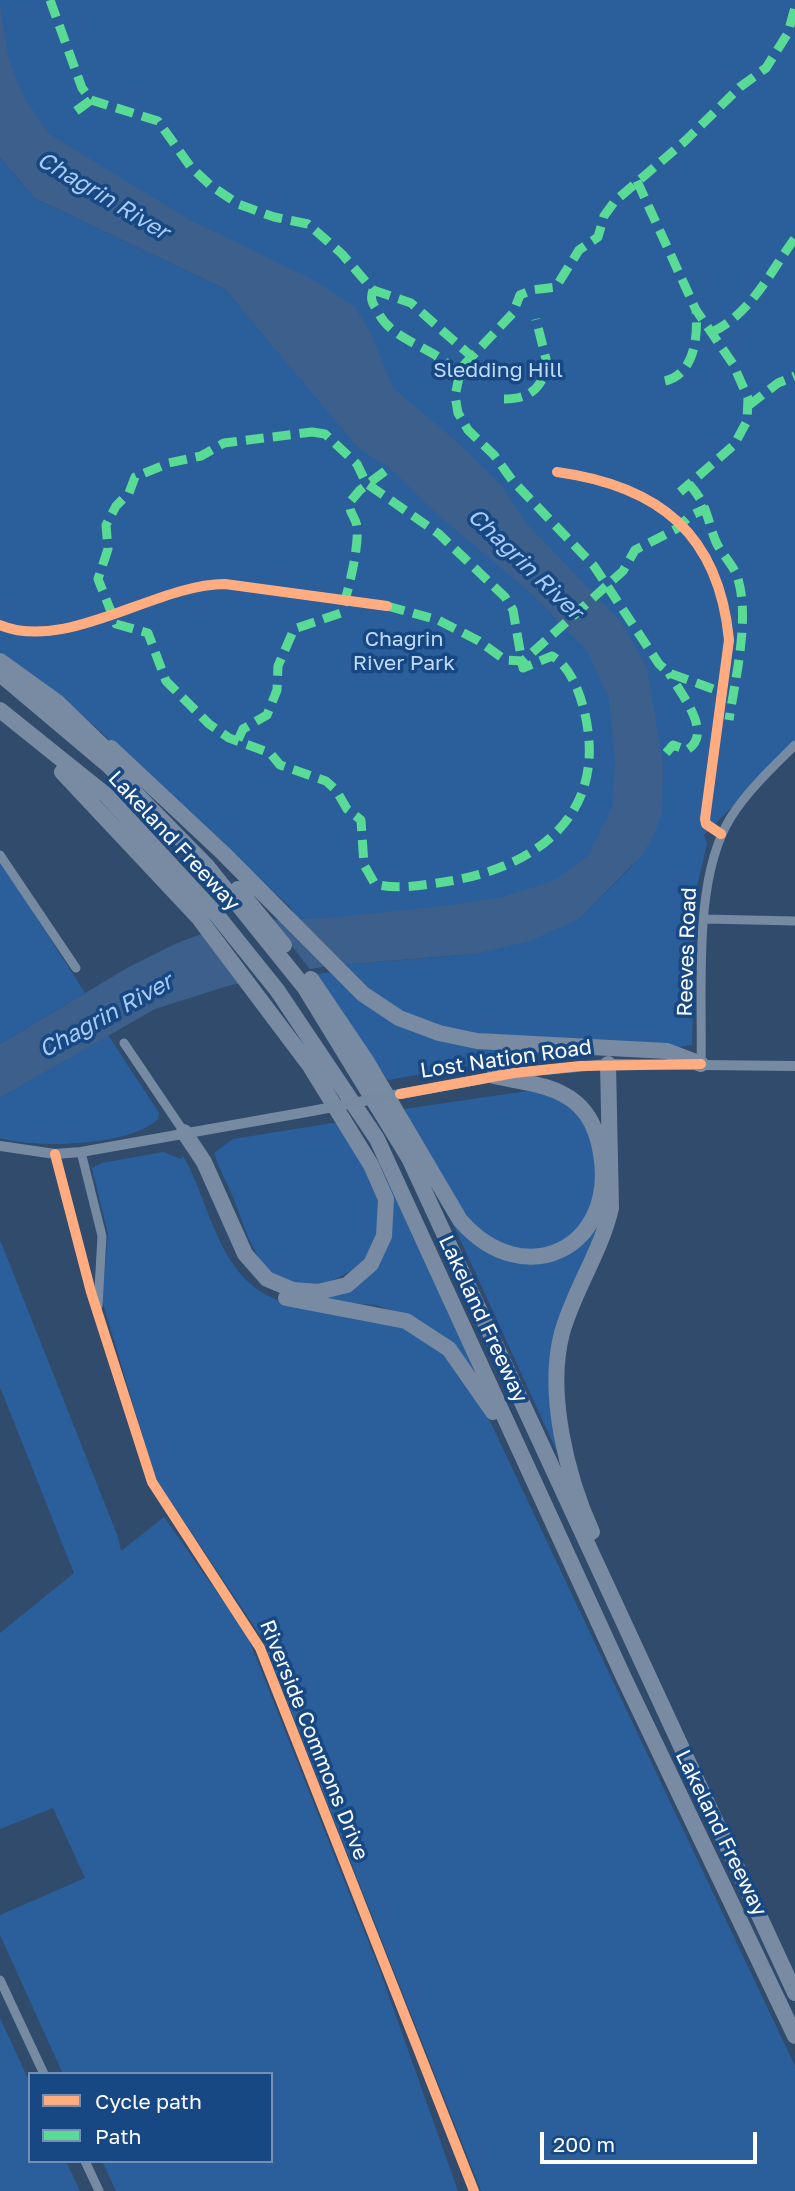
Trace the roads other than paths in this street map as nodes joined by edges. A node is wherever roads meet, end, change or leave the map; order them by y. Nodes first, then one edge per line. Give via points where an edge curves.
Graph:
1 (557, 472) dead end
2 (387, 606) dead end
3 (0, 625) edge
4 (0, 661) edge
5 (0, 674) edge
6 (0, 710) edge
7 (26, 731) junction
8 (795, 744) edge
9 (721, 834) junction
10 (0, 855) edge
11 (256, 908) junction
12 (704, 919) junction
13 (795, 921) edge
14 (76, 968) dead end
15 (310, 986) junction
16 (124, 1043) dead end
17 (608, 1064) junction
18 (701, 1064) junction
19 (795, 1066) edge
20 (494, 1076) junction
21 (184, 1132) junction
22 (0, 1146) edge
23 (81, 1152) junction
24 (55, 1154) junction
25 (98, 1312) junction
26 (624, 1678) junction
27 (673, 1728) junction
28 (0, 1980) edge
29 (795, 1993) edge
30 (795, 2036) edge
31 (43, 2072) edge
32 (86, 2163) edge
33 (99, 2191) edge
34 (474, 2191) edge

1 - 9 street via 610,481 646,498 681,525 713,572 729,640 705,819
2 - 3 street via 201,584 118,614 61,627 32,632
4 - 11 highway via 57,702 145,787
5 - 11 highway, Lakeland Freeway via 109,766 206,865
6 - 7 highway, Lakeland Freeway
7 - 21 highway via 198,916 310,1066 371,1165 386,1199 384,1236 371,1264 347,1284 318,1292 293,1290 267,1279 245,1254 204,1162
7 - 26 highway, Lakeland Freeway via 106,795 216,914 277,990 377,1139
8 - 9 street, Reeves Road via 742,801
9 - 12 street, Reeves Road via 711,862
10 - 14 street
11 - 15 highway
11 - 18 highway via 363,994 399,1018 439,1033 477,1041 667,1051
12 - 13 street
12 - 18 street, Reeves Road
15 - 20 highway via 374,1073 452,1210 474,1236 514,1256 551,1253 575,1240 596,1213 602,1181 598,1138 573,1100 554,1089
15 - 27 highway, Lakeland Freeway via 409,1158
16 - 21 street
17 - 18 street, Lost Nation Road
17 - 20 street, Lost Nation Road
17 - 27 highway via 611,1208 607,1230 563,1332 558,1412 590,1527 656,1670
18 - 19 street, Lost Nation Road
20 - 21 street, Lost Nation Road, bridge
21 - 23 street, Lost Nation Road
21 - 26 highway via 235,1257 251,1277 278,1296 406,1321 449,1349 489,1404 574,1591
22 - 24 street, Lost Nation Road
23 - 24 street, Lost Nation Road
23 - 25 street, Riverside Commons Drive via 102,1236
24 - 25 street, Riverside Commons Drive
25 - 34 street, Riverside Commons Drive via 152,1482 260,1648
26 - 30 highway, Lakeland Freeway
27 - 29 highway, Lakeland Freeway
28 - 31 street
32 - 33 street

